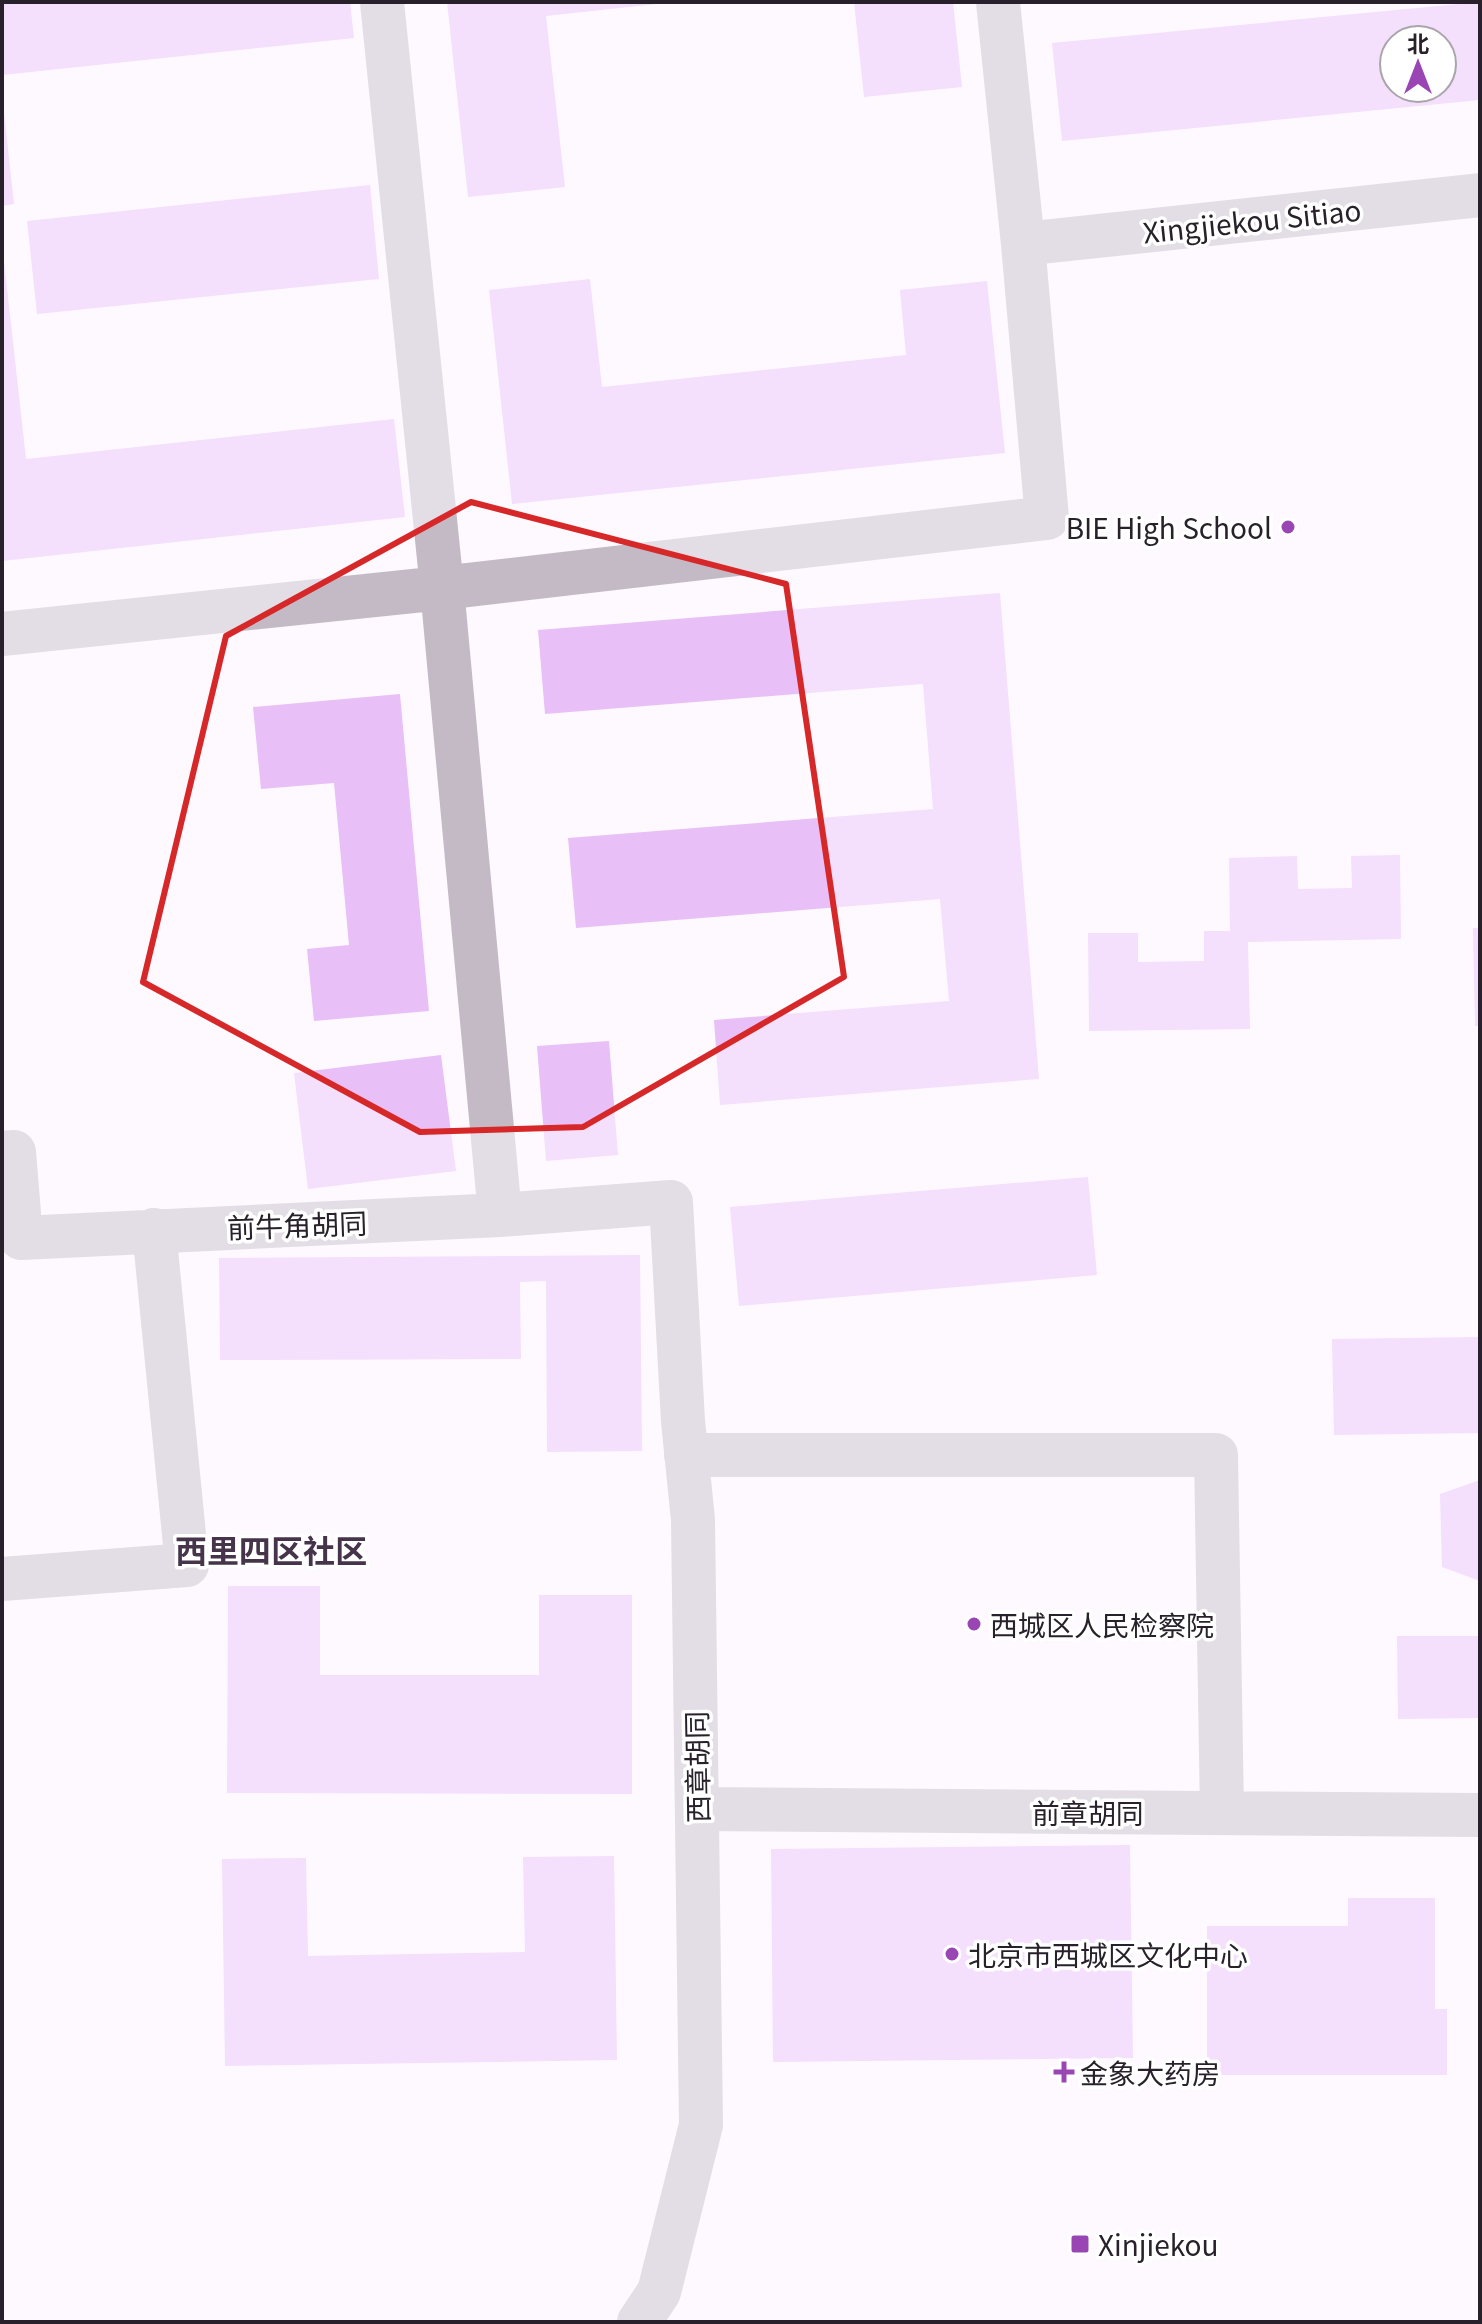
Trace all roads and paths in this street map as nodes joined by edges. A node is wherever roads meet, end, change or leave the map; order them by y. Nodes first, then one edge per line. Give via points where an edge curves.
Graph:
1 (382, 2) edge
2 (998, 2) edge
3 (1480, 195) edge
4 (1023, 244) junction
5 (442, 588) junction
6 (2, 634) edge
7 (2, 1153) edge
8 (671, 1202) joint
9 (500, 1215) junction
10 (154, 1230) junction
11 (686, 1455) junction
12 (2, 1579) edge
13 (697, 1809) junction
14 (1222, 1813) junction
15 (1480, 1815) edge
16 (639, 2322) edge

1 - 5 street
2 - 4 street
3 - 4 street, Xingjiekou Sitiao
4 - 5 street via 1047,518
5 - 6 street
5 - 9 street
7 - 10 street, 前牛角胡同 via 14,1152 21,1238
8 - 9 street, 前牛角胡同
8 - 11 street, 西章胡同
9 - 10 street, 前牛角胡同
10 - 12 street via 187,1565
11 - 13 street, 西章胡同 via 693,1520
11 - 14 street via 1216,1455
13 - 14 street, 前章胡同
13 - 16 street, 西章胡同 via 701,2125 659,2292
14 - 15 street, 前章胡同

